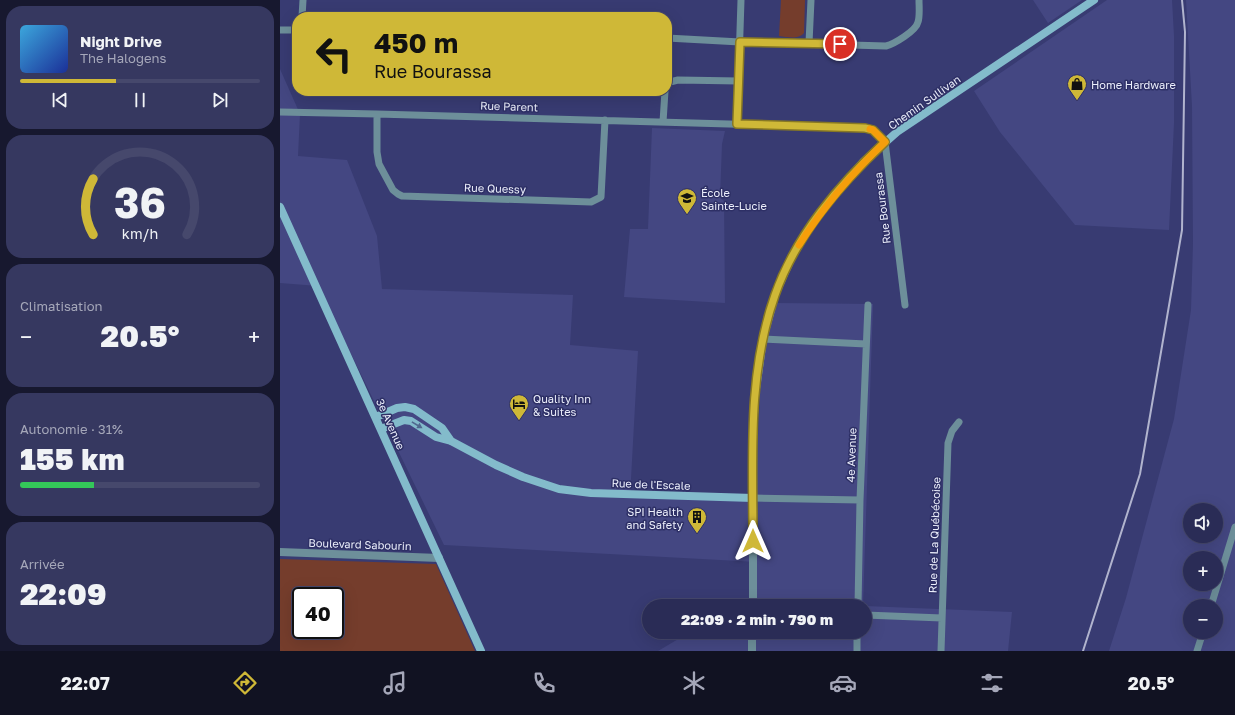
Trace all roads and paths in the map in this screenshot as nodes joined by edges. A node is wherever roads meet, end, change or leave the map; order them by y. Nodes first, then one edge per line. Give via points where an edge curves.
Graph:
1 (303, 0) edge
2 (741, 0) edge
3 (811, 0) edge
4 (919, 0) edge
5 (1094, 0) edge
6 (302, 12) edge
7 (280, 30) edge
8 (292, 30) edge
9 (672, 38) edge
10 (740, 42) junction
11 (809, 43) junction
12 (738, 81) junction
13 (672, 82) edge
14 (665, 96) edge
15 (280, 112) edge
16 (376, 114) junction
17 (605, 120) junction
18 (663, 122) junction
19 (737, 124) junction
20 (885, 142) junction
21 (280, 207) edge
22 (868, 304) dead end
23 (905, 305) dead end
24 (763, 339) junction
25 (866, 344) junction
26 (376, 417) junction
27 (959, 422) dead end
28 (381, 429) junction
29 (451, 441) junction
30 (753, 498) junction
31 (860, 500) junction
32 (1235, 528) edge
33 (280, 552) edge
34 (439, 558) junction
35 (753, 599) edge
36 (858, 599) edge
37 (1213, 599) edge
38 (872, 615) edge
39 (942, 618) junction
40 (752, 639) edge
41 (857, 639) edge
42 (1201, 639) edge
43 (481, 651) edge
44 (752, 651) edge
45 (856, 651) edge
46 (941, 651) edge
47 (1197, 651) edge

1 - 6 street
2 - 10 street
3 - 11 street
4 - 11 street via 919,22 916,28 893,44 886,46
5 - 20 main road, Chemin Sullivan
7 - 8 street
9 - 10 street
10 - 11 street
10 - 12 street
12 - 13 street
12 - 19 street
14 - 18 street
15 - 16 street, Rue Parent
16 - 17 street, Rue Parent
16 - 17 street, Rue Quessy via 379,164 393,190 402,196 591,202 601,197
17 - 18 street, Rue Parent
18 - 19 street, Rue Parent
19 - 20 street via 865,128 873,130
20 - 23 street, Rue Bourassa
20 - 24 main road, Chemin Sullivan via 837,192 797,247 775,295
21 - 26 main road, 3e Avenue
22 - 25 street, 4e Avenue
24 - 25 street
24 - 30 main road, Chemin Sullivan via 755,396
25 - 31 street, 4e Avenue
26 - 28 main road, 3e Avenue
26 - 29 main road, Rue de l'Escale via 397,408 414,409 442,428
27 - 39 street, Rue de La Québécoise via 952,431 948,443
28 -> 29 main road, Rue de l'Escale via 404,420 436,437
28 - 34 main road, 3e Avenue
29 - 30 main road, Rue de l'Escale via 523,477 559,488 591,493
30 - 31 street, Rue de l'Escale
30 - 35 street, Chemin Sullivan
31 - 36 street, 4e Avenue
32 - 37 street
33 - 34 street, Boulevard Sabourin
34 - 43 main road, 3e Avenue
38 - 39 street
39 - 46 street, Rue de La Québécoise
40 - 44 street
41 - 45 street
42 - 47 street

